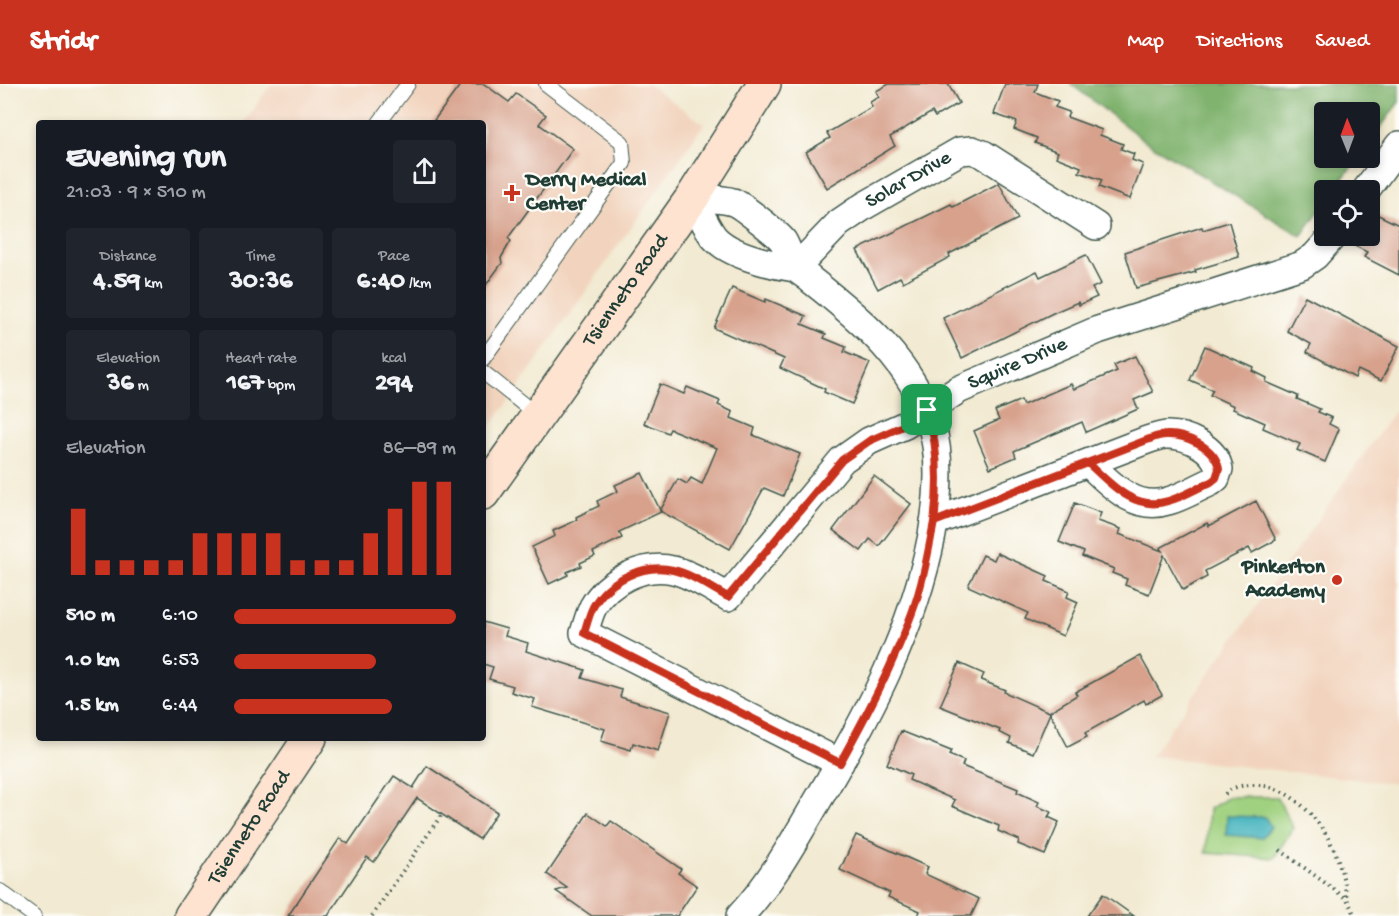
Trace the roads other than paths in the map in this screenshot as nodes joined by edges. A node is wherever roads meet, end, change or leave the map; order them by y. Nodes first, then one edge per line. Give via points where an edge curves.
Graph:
1 (408, 84) edge
2 (546, 84) edge
3 (764, 84) edge
4 (381, 120) edge
5 (1399, 146) edge
6 (1374, 180) edge
7 (692, 198) junction
8 (1096, 226) dead end
9 (1324, 246) edge
10 (796, 268) junction
11 (486, 355) edge
12 (486, 374) edge
13 (927, 410) junction
14 (538, 416) junction
15 (1088, 463) dead end
16 (486, 489) edge
17 (934, 522) junction
18 (308, 741) edge
19 (840, 763) junction
20 (0, 891) edge
21 (34, 916) edge
22 (191, 916) edge
23 (740, 916) edge

1 - 4 lane
2 - 11 lane via 622,142 624,163
3 - 7 street, Tsienneto Road
5 - 6 street
7 - 10 street via 714,237 737,252
7 - 10 street via 734,202 779,236
7 - 14 street, Tsienneto Road
8 - 10 street, Solar Drive via 983,154 960,151 839,223
9 - 13 street, Squire Drive via 1302,265 1098,330 958,390
10 - 13 street via 877,336 899,362
12 - 14 lane
13 - 17 street via 937,469
13 - 19 street, Squire Drive via 842,460 728,597 674,570 639,572 600,596 584,633
14 - 16 street, Tsienneto Road
15 - 17 street
17 - 19 street via 913,611 873,702
18 - 22 street, Tsienneto Road
19 - 23 street via 769,878
20 - 21 lane

